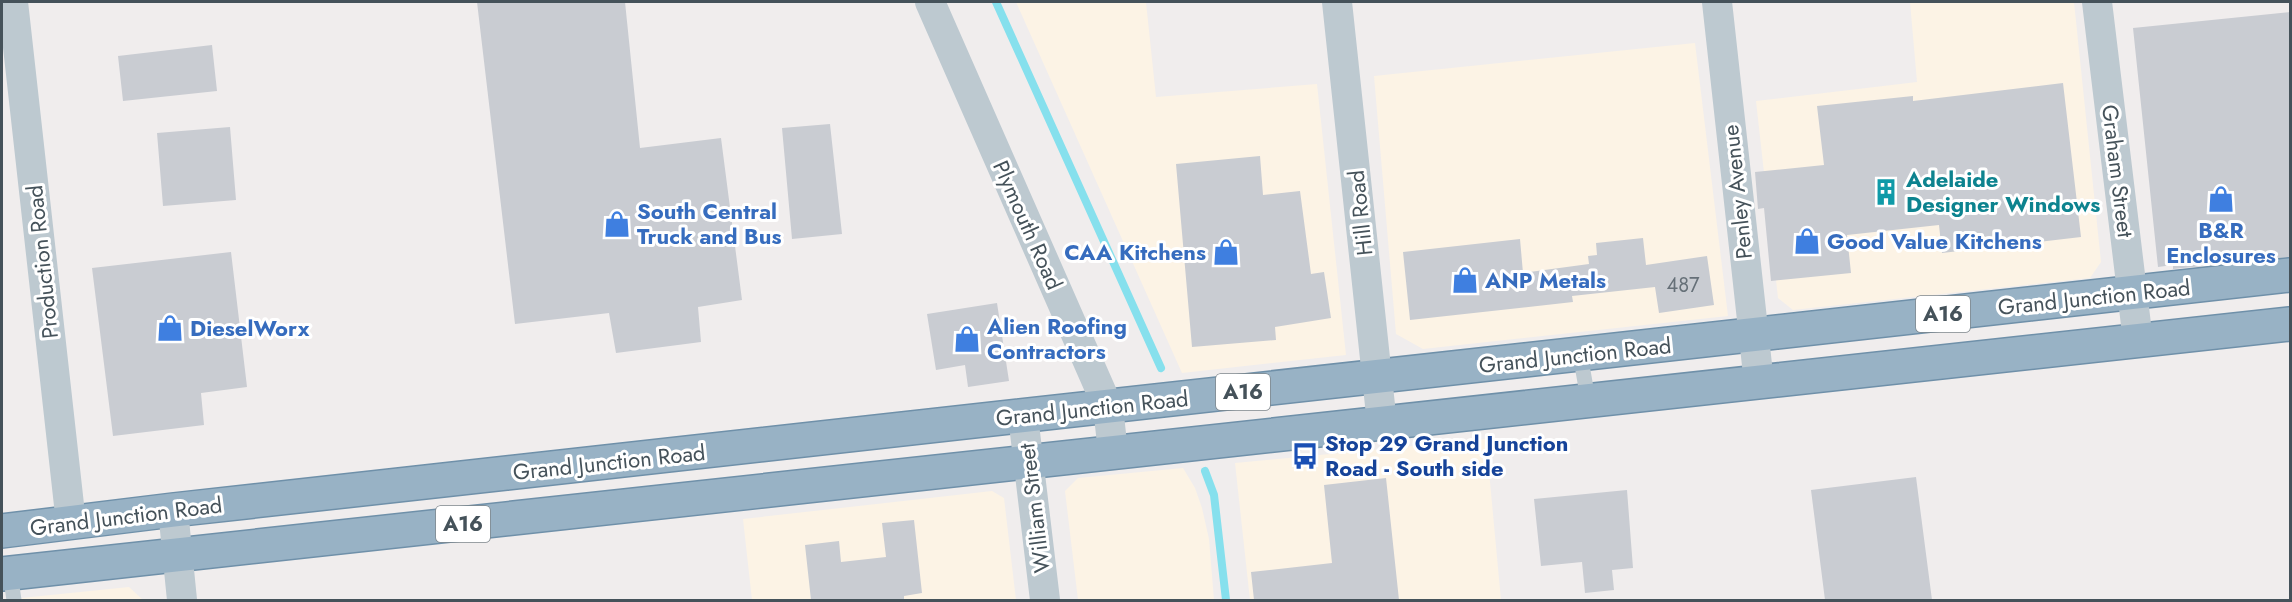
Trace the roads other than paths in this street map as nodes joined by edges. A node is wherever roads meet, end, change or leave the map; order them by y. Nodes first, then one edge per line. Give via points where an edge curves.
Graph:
1 (13, 2) edge
2 (930, 2) edge
3 (1337, 2) edge
4 (1717, 2) edge
5 (2097, 2) edge
6 (2290, 275) edge
7 (2133, 293) junction
8 (2290, 324) edge
9 (1753, 335) junction
10 (2138, 341) junction
11 (1580, 354) junction
12 (1377, 377) junction
13 (1759, 383) junction
14 (1588, 399) junction
15 (1108, 407) junction
16 (1023, 416) junction
17 (1382, 424) junction
18 (745, 448) junction
19 (1113, 452) junction
20 (1029, 462) junction
21 (750, 492) junction
22 (173, 510) junction
23 (70, 523) junction
24 (2, 531) edge
25 (177, 556) junction
26 (8, 582) edge
27 (182, 600) edge
28 (1045, 600) edge

1 - 23 street, Production Road
2 - 15 street, Plymouth Road
3 - 12 street, Hill Road
4 - 9 street, Penley Avenue
5 - 7 street, Graham Street
6 - 7 highway, Grand Junction Road / A16
7 - 9 highway, Grand Junction Road / A16
7 - 10 street, Graham Street
8 - 10 highway, Grand Junction Road / A16
9 - 11 highway, Grand Junction Road / A16
9 - 13 street, Penley Avenue
10 - 13 highway, Grand Junction Road / A16
11 - 12 highway, Grand Junction Road / A16
11 - 14 lane
12 - 15 highway, Grand Junction Road / A16
12 - 17 street, Hill Road
13 - 14 highway, Grand Junction Road / A16
14 - 17 highway, Grand Junction Road / A16
15 - 16 highway, Grand Junction Road / A16
15 - 19 street, Plymouth Road
16 - 18 highway, Grand Junction Road / A16
16 - 20 street, William Street
17 - 19 highway, Grand Junction Road / A16
18 - 21 highway
18 - 22 highway, Grand Junction Road / A16
19 - 20 highway, Grand Junction Road / A16
20 - 21 highway, Grand Junction Road / A16
20 - 28 street, William Street
21 - 25 highway, Grand Junction Road / A16
22 - 23 highway, Grand Junction Road / A16
22 - 25 street
23 - 24 highway, Grand Junction Road / A16
25 - 26 highway, Grand Junction Road / A16
25 - 27 street

